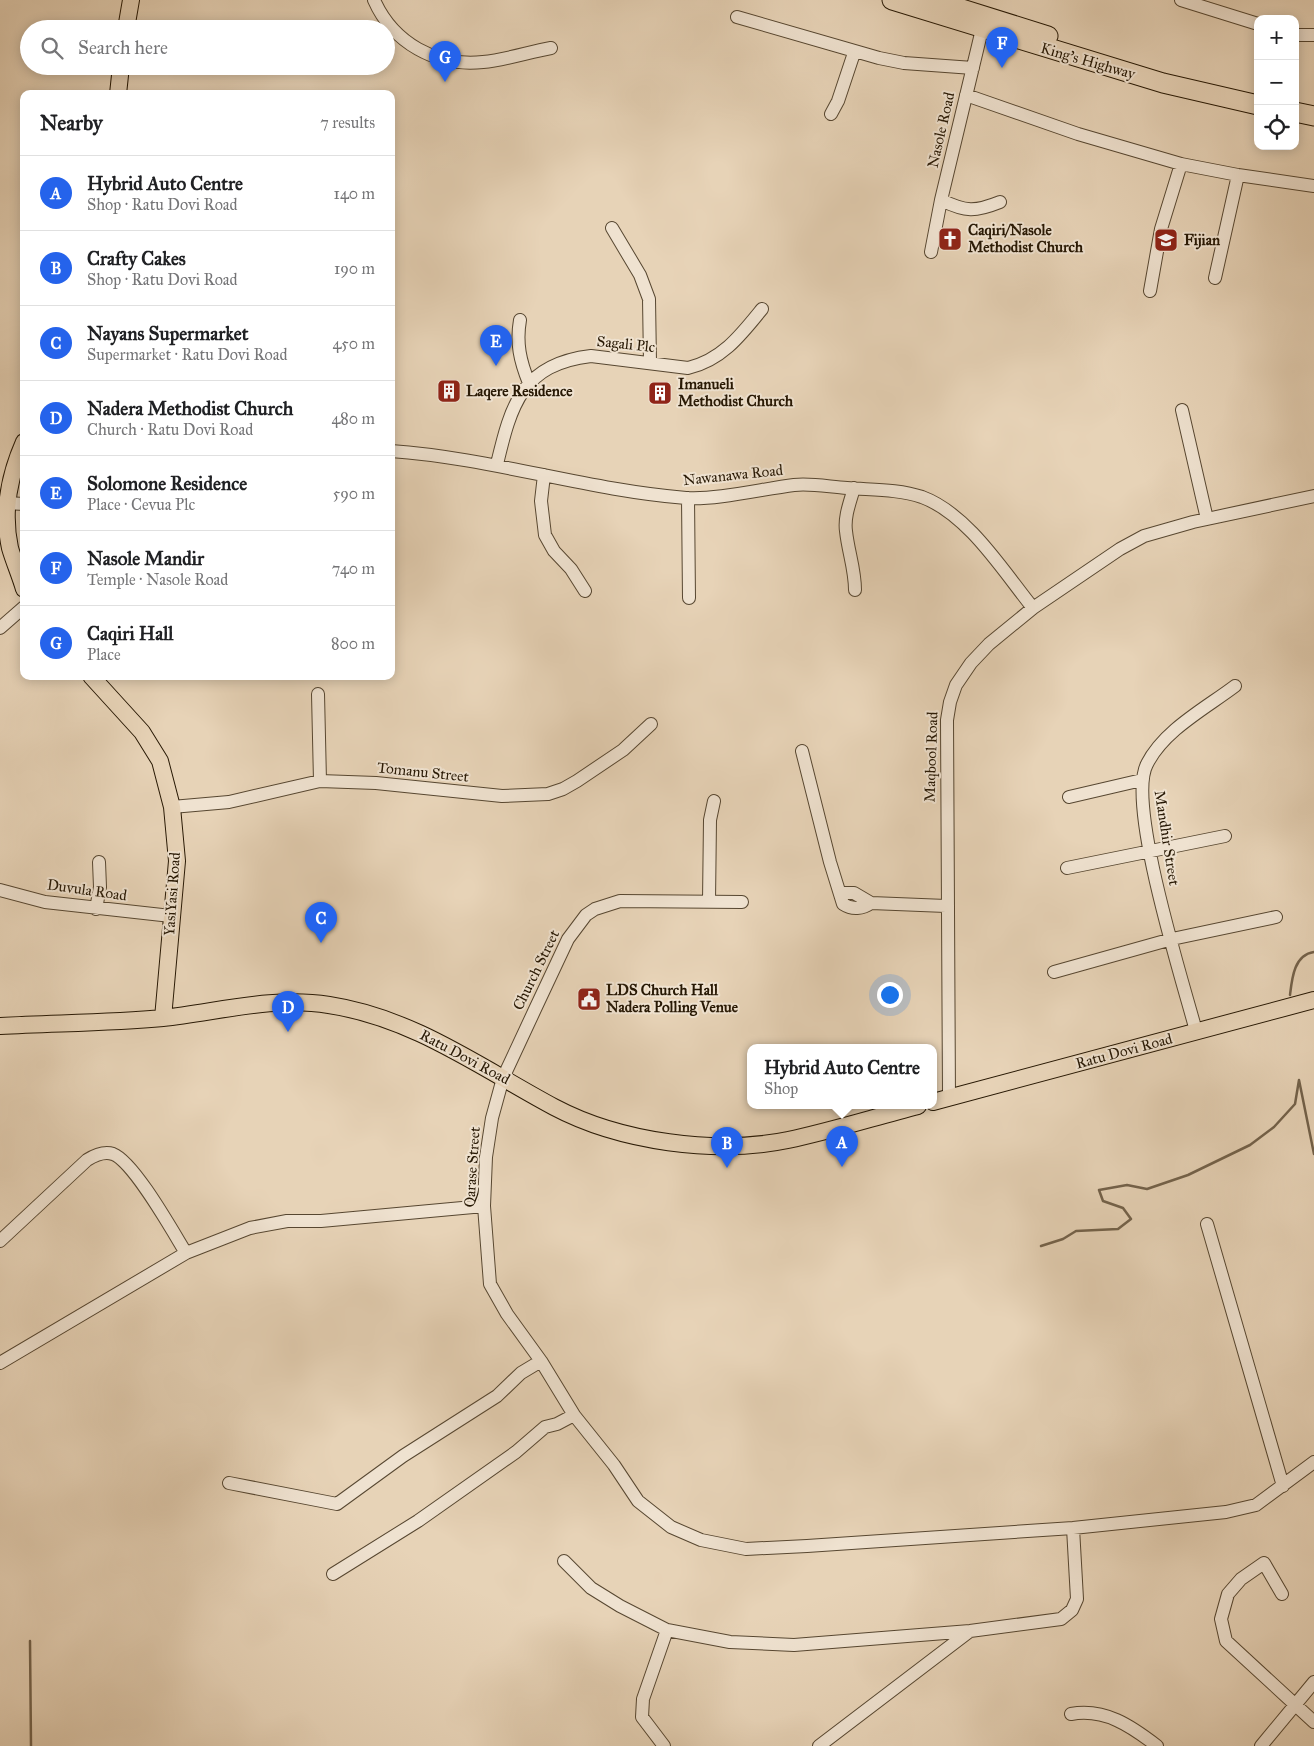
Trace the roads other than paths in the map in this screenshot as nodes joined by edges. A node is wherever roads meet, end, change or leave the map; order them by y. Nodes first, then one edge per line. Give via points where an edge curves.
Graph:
1 (374, 0) edge
2 (892, 0) edge
3 (932, 0) edge
4 (1181, 0) edge
5 (128, 3) edge
6 (737, 17) dead end
7 (127, 20) edge
8 (384, 20) edge
9 (983, 23) junction
10 (1254, 23) edge
11 (395, 32) edge
12 (1299, 34) edge
13 (1314, 35) edge
14 (551, 48) dead end
15 (854, 53) junction
16 (973, 68) junction
17 (120, 75) edge
18 (118, 90) edge
19 (966, 95) junction
20 (1254, 95) edge
21 (1299, 103) edge
22 (1254, 104) edge
23 (1314, 106) edge
24 (1299, 113) edge
25 (831, 114) dead end
26 (1314, 116) edge
27 (1181, 164) junction
28 (1238, 175) junction
29 (1314, 186) edge
30 (941, 200) junction
31 (1000, 202) dead end
32 (612, 228) dead end
33 (931, 252) dead end
34 (1215, 278) dead end
35 (1150, 291) dead end
36 (762, 309) dead end
37 (520, 320) dead end
38 (650, 362) junction
39 (529, 383) junction
40 (1182, 410) dead end
41 (395, 451) edge
42 (20, 452) edge
43 (497, 464) junction
44 (544, 475) junction
45 (854, 488) junction
46 (1314, 496) edge
47 (688, 498) junction
48 (6, 503) junction
49 (20, 504) edge
50 (1207, 519) junction
51 (20, 577) edge
52 (855, 590) dead end
53 (585, 591) dead end
54 (689, 598) dead end
55 (1032, 608) junction
56 (20, 610) edge
57 (0, 628) edge
58 (95, 680) edge
59 (1235, 686) dead end
60 (318, 694) dead end
61 (652, 724) dead end
62 (802, 751) dead end
63 (1142, 780) junction
64 (320, 781) junction
65 (1069, 797) dead end
66 (714, 801) dead end
67 (172, 807) junction
68 (1225, 836) dead end
69 (1150, 850) junction
70 (99, 862) dead end
71 (1067, 868) dead end
72 (0, 890) edge
73 (709, 901) junction
74 (742, 902) dead end
75 (946, 906) junction
76 (96, 909) junction
77 (171, 916) junction
78 (1276, 917) dead end
79 (1172, 939) junction
80 (1054, 972) dead end
81 (1314, 1000) edge
82 (163, 1018) junction
83 (0, 1026) edge
84 (1196, 1032) junction
85 (503, 1078) junction
86 (941, 1100) edge
87 (906, 1109) edge
88 (484, 1206) junction
89 (1207, 1224) dead end
90 (0, 1241) edge
91 (186, 1253) junction
92 (541, 1360) junction
93 (0, 1363) edge
94 (574, 1414) junction
95 (1314, 1462) edge
96 (229, 1483) dead end
97 (1283, 1486) junction
98 (1073, 1528) junction
99 (564, 1561) dead end
100 (333, 1574) dead end
101 (1282, 1594) dead end
102 (667, 1630) junction
103 (970, 1630) junction
104 (1314, 1682) edge
105 (1295, 1704) junction
106 (1071, 1714) dead end
107 (1314, 1722) edge
108 (664, 1746) edge
109 (819, 1746) edge
110 (1156, 1746) edge
111 (1261, 1746) edge

1 - 8 street
2 - 9 highway, King's Highway
3 - 9 highway, King's Highway
4 - 10 street
5 - 7 main road
6 - 15 street
9 - 16 street, Nasole Road
9 - 20 highway, King's Highway
9 - 22 highway, King's Highway via 1163,83
11 - 14 street via 416,48 450,62 483,62
12 - 13 street
15 - 16 street via 904,63
15 - 25 street
16 - 19 street, Nasole Road
17 - 18 main road
19 - 27 street via 1078,134
19 - 30 street, Nasole Road
21 - 23 highway
24 - 26 highway
27 - 28 street
27 - 35 street via 1161,229
28 - 29 street
28 - 34 street
30 - 31 street via 975,211
30 - 33 street, Nasole Road
32 - 38 street via 640,275 649,300
36 - 38 street, Sagali Plc via 730,346 714,359 688,368
37 - 39 street via 518,348
38 - 39 street, Sagali Plc via 591,356 575,358 544,371
39 - 43 street, Sagali Plc via 512,408
40 - 50 street
41 - 43 street, Nawanawa Road
42 - 48 main road via 10,477
43 - 44 street, Nawanawa Road
44 - 47 street, Nawanawa Road
44 - 53 street via 541,501 545,535
45 - 47 street, Nawanawa Road via 796,485
45 - 52 street via 846,530
45 - 55 street, Nawanawa Road via 902,492 923,498 952,515 976,536
46 - 50 street, Maqbool Road
47 - 54 street
48 - 49 street
48 - 51 main road via 10,548
50 - 55 street, Maqbool Road via 1144,536
55 - 75 street, Maqbool Road via 971,663 956,685 950,702 946,720
56 - 57 street
58 - 67 main road, YasiYasi Road via 142,732 160,761
59 - 63 street, Mandhir Street via 1174,731 1154,751
60 - 64 street
61 - 64 street, Tomanu Street via 623,750 577,782 548,794 502,796 376,783
62 - 75 street via 842,902 846,906 862,908 871,903
63 - 65 street
63 - 69 street, Mandhir Street
64 - 67 street, Tomanu Street via 229,802
66 - 73 street via 710,820
67 - 77 main road, YasiYasi Road via 176,861
68 - 69 street
69 - 71 street
69 - 79 street, Mandhir Street
70 - 76 street via 100,887
72 - 76 street, Duvula Road via 45,902
73 - 74 street, Church Street
73 - 85 street, Church Street via 620,901 586,915 568,939
75 - 86 street, Maqbool Road
76 - 77 street, Duvula Road
77 - 82 main road, YasiYasi Road
78 - 79 street
79 - 80 street
79 - 84 street, Mandhir Street
81 - 84 main road, Ratu Dovi Road
82 - 83 main road, Ratu Dovi Road
82 - 85 main road, Ratu Dovi Road via 261,1004 329,1005 384,1018 435,1038
84 - 86 main road, Ratu Dovi Road
85 - 87 main road, Ratu Dovi Road via 557,1109 602,1127 658,1141 696,1145 786,1140
85 - 88 street, Qarase Street via 486,1157
88 - 91 street via 321,1222 287,1221 250,1228
88 - 92 street, Qarase Street via 490,1284 506,1314
89 - 97 street
90 - 91 street via 87,1160 101,1153 113,1154 132,1170
91 - 93 street
92 - 94 street, Qarase Street
92 - 96 street via 521,1373 497,1396 403,1456 336,1504
94 - 98 street, Qarase Street via 638,1501 671,1527 701,1540 746,1549
94 - 100 street via 545,1427 516,1452 426,1515
95 - 97 street, Qarase Street
97 - 98 street, Qarase Street via 1256,1505 1226,1512
98 - 103 street via 1077,1599 1072,1610 1061,1619
99 - 102 street via 591,1588
101 - 105 street via 1264,1563 1241,1579 1228,1594 1221,1619 1226,1641
102 - 103 street via 730,1642 794,1645
102 - 108 street via 642,1699 642,1717
103 - 109 street
104 - 105 street
105 - 107 street
105 - 111 street
106 - 110 street via 1085,1712 1110,1716 1132,1727

